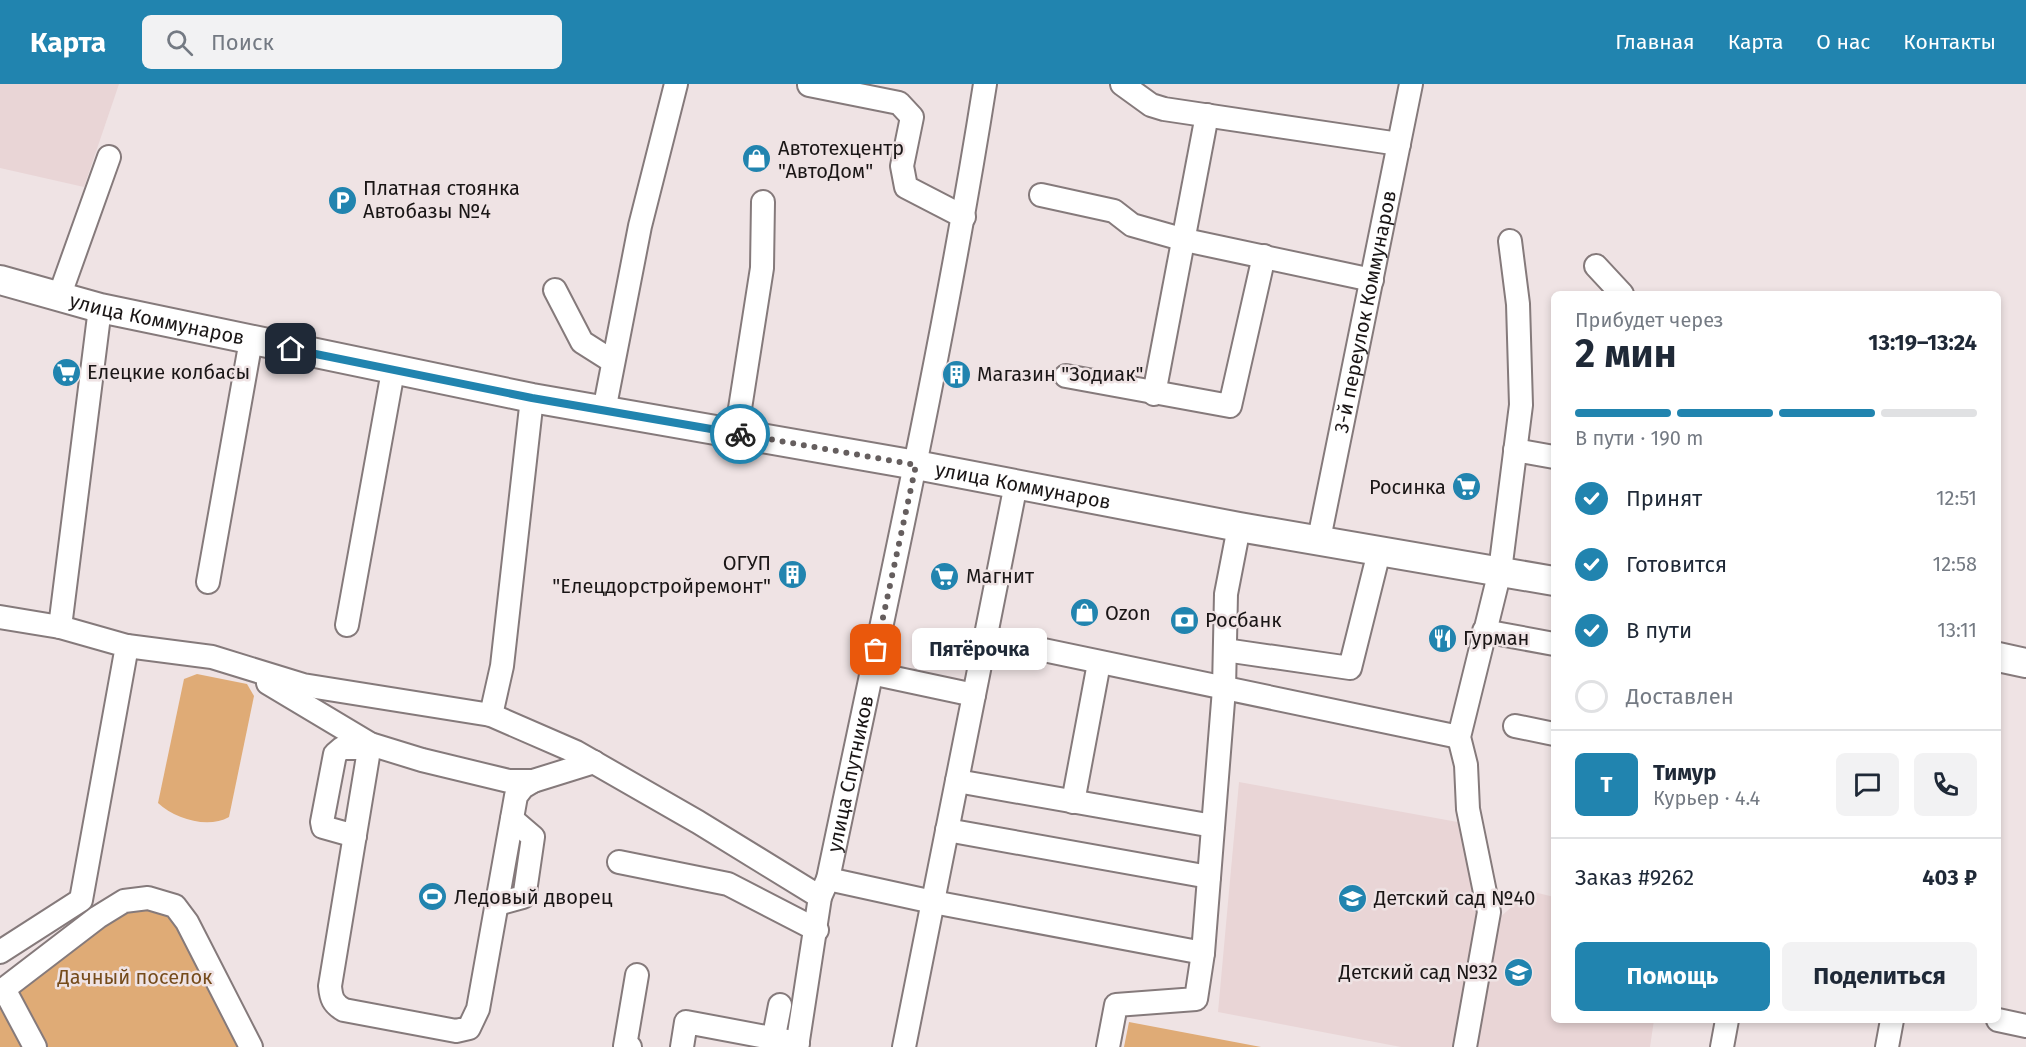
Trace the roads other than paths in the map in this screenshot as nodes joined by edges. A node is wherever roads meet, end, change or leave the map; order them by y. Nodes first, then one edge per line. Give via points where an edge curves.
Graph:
1 (676, 84) edge
2 (985, 84) edge
3 (1122, 84) edge
4 (1412, 84) edge
5 (809, 85) edge
6 (1207, 115) junction
7 (1400, 144) junction
8 (109, 157) dead end
9 (1041, 195) dead end
10 (764, 202) dead end
11 (964, 216) junction
12 (1185, 240) junction
13 (1510, 241) dead end
14 (1264, 256) junction
15 (1596, 266) dead end
16 (0, 280) edge
17 (1372, 280) junction
18 (555, 290) dead end
19 (1620, 291) edge
20 (59, 297) junction
21 (100, 308) junction
22 (251, 340) junction
23 (612, 361) junction
24 (393, 371) junction
25 (1066, 375) dead end
26 (1154, 394) junction
27 (532, 398) junction
28 (604, 411) junction
29 (736, 434) junction
30 (1515, 450) junction
31 (1551, 456) edge
32 (916, 465) junction
33 (1016, 484) junction
34 (1239, 527) junction
35 (1319, 539) junction
36 (1379, 552) junction
37 (1500, 572) junction
38 (1551, 580) edge
39 (208, 582) dead end
40 (0, 617) edge
41 (347, 625) dead end
42 (60, 627) junction
43 (1484, 631) junction
44 (986, 638) junction
45 (1551, 643) edge
46 (127, 646) junction
47 (1225, 650) junction
48 (212, 657) junction
49 (2001, 658) edge
50 (1100, 663) junction
51 (2026, 663) edge
52 (871, 673) junction
53 (1224, 689) junction
54 (974, 695) junction
55 (491, 716) junction
56 (1515, 726) dead end
57 (1551, 733) edge
58 (1459, 737) junction
59 (370, 746) junction
60 (594, 762) junction
61 (533, 781) junction
62 (957, 781) junction
63 (1073, 802) junction
64 (1212, 826) junction
65 (948, 830) junction
66 (355, 836) junction
67 (619, 862) dead end
68 (1209, 877) junction
69 (824, 888) junction
70 (933, 902) junction
71 (817, 930) junction
72 (0, 952) edge
73 (1203, 953) junction
74 (637, 975) dead end
75 (2, 991) edge
76 (780, 1005) dead end
77 (2001, 1021) edge
78 (1726, 1023) edge
79 (1891, 1023) edge
80 (2026, 1026) edge
81 (774, 1036) junction
82 (798, 1045) edge
83 (35, 1047) edge
84 (251, 1047) edge
85 (630, 1047) edge
86 (682, 1047) edge
87 (904, 1047) edge
88 (1108, 1047) edge
89 (1465, 1047) edge
90 (1722, 1047) edge
91 (1887, 1047) edge

1 - 23 street via 640,226
2 - 11 street, улица Спутников
3 - 6 street via 1151,105
4 - 7 street, 3-й переулок Коммунаров
5 - 11 street via 899,103 912,117 902,166 906,187
6 - 7 street
6 - 12 street
7 - 17 street, 3-й переулок Коммунаров
8 - 20 street
9 - 12 street via 1114,211 1132,225
10 - 29 street via 762,268
11 - 32 street, улица Спутников
12 - 14 street
12 - 26 street
13 - 30 street via 1518,304 1521,405
14 - 17 street
14 - 26 street via 1230,406
15 - 19 street
16 - 20 main road, улица Коммунаров
17 - 35 street, 3-й переулок Коммунаров
18 - 23 street via 582,342
20 - 21 main road, улица Коммунаров
21 - 22 main road, улица Коммунаров
21 - 42 street
22 - 24 main road, улица Коммунаров
22 - 39 street
23 - 28 street
24 - 27 main road, улица Коммунаров
24 - 41 street
25 - 26 street
27 - 28 main road, улица Коммунаров
27 - 55 street via 502,666
28 - 29 main road, улица Коммунаров
29 - 32 main road, улица Коммунаров
30 - 31 street
30 - 37 street
32 - 33 main road, улица Коммунаров
32 - 52 street, улица Спутников
33 - 34 main road, улица Коммунаров
33 - 44 street
34 - 35 main road, улица Коммунаров
34 - 47 street via 1226,594
35 - 36 main road, улица Коммунаров
36 - 37 main road, улица Коммунаров
36 - 47 street via 1350,668
37 - 38 main road, улица Коммунаров
37 - 43 street
40 - 42 street
42 - 46 street
43 - 45 street
43 - 58 street
44 - 50 street
44 - 54 street
46 - 48 street
46 - 72 street via 81,900
47 - 53 street
48 - 55 street via 303,686
48 - 59 street via 269,683
49 - 51 main road
50 - 53 street
50 - 63 street
52 - 54 street
52 - 69 street, улица Спутников
53 - 58 street
53 - 64 street
54 - 62 street
55 - 60 street
56 - 57 street
58 - 89 street via 1466,765 1468,809 1489,912
59 - 61 street via 509,781
59 - 66 street
59 - 66 street via 342,748 335,754 322,822 323,827
60 - 61 street
60 - 69 street
61 - 66 street via 516,795 512,819 533,837 525,892 522,897 497,904 478,1009 469,1028 456,1031 336,1006 330,986
62 - 63 street
62 - 65 street
63 - 64 street
64 - 68 street
65 - 68 street
65 - 70 street
67 - 71 street via 728,884
68 - 73 street
69 - 70 street
69 - 71 street, улица Спутников
70 - 73 street
70 - 87 street
71 - 82 street, улица Спутников
73 - 88 street via 1196,999 1116,1005
74 - 85 street via 625,1046
75 - 83 street
75 - 84 street via 98,917 124,901 148,898 175,906 188,922
76 - 81 street
77 - 80 street
78 - 90 street
79 - 91 street
81 - 82 street
81 - 86 street via 686,1022

